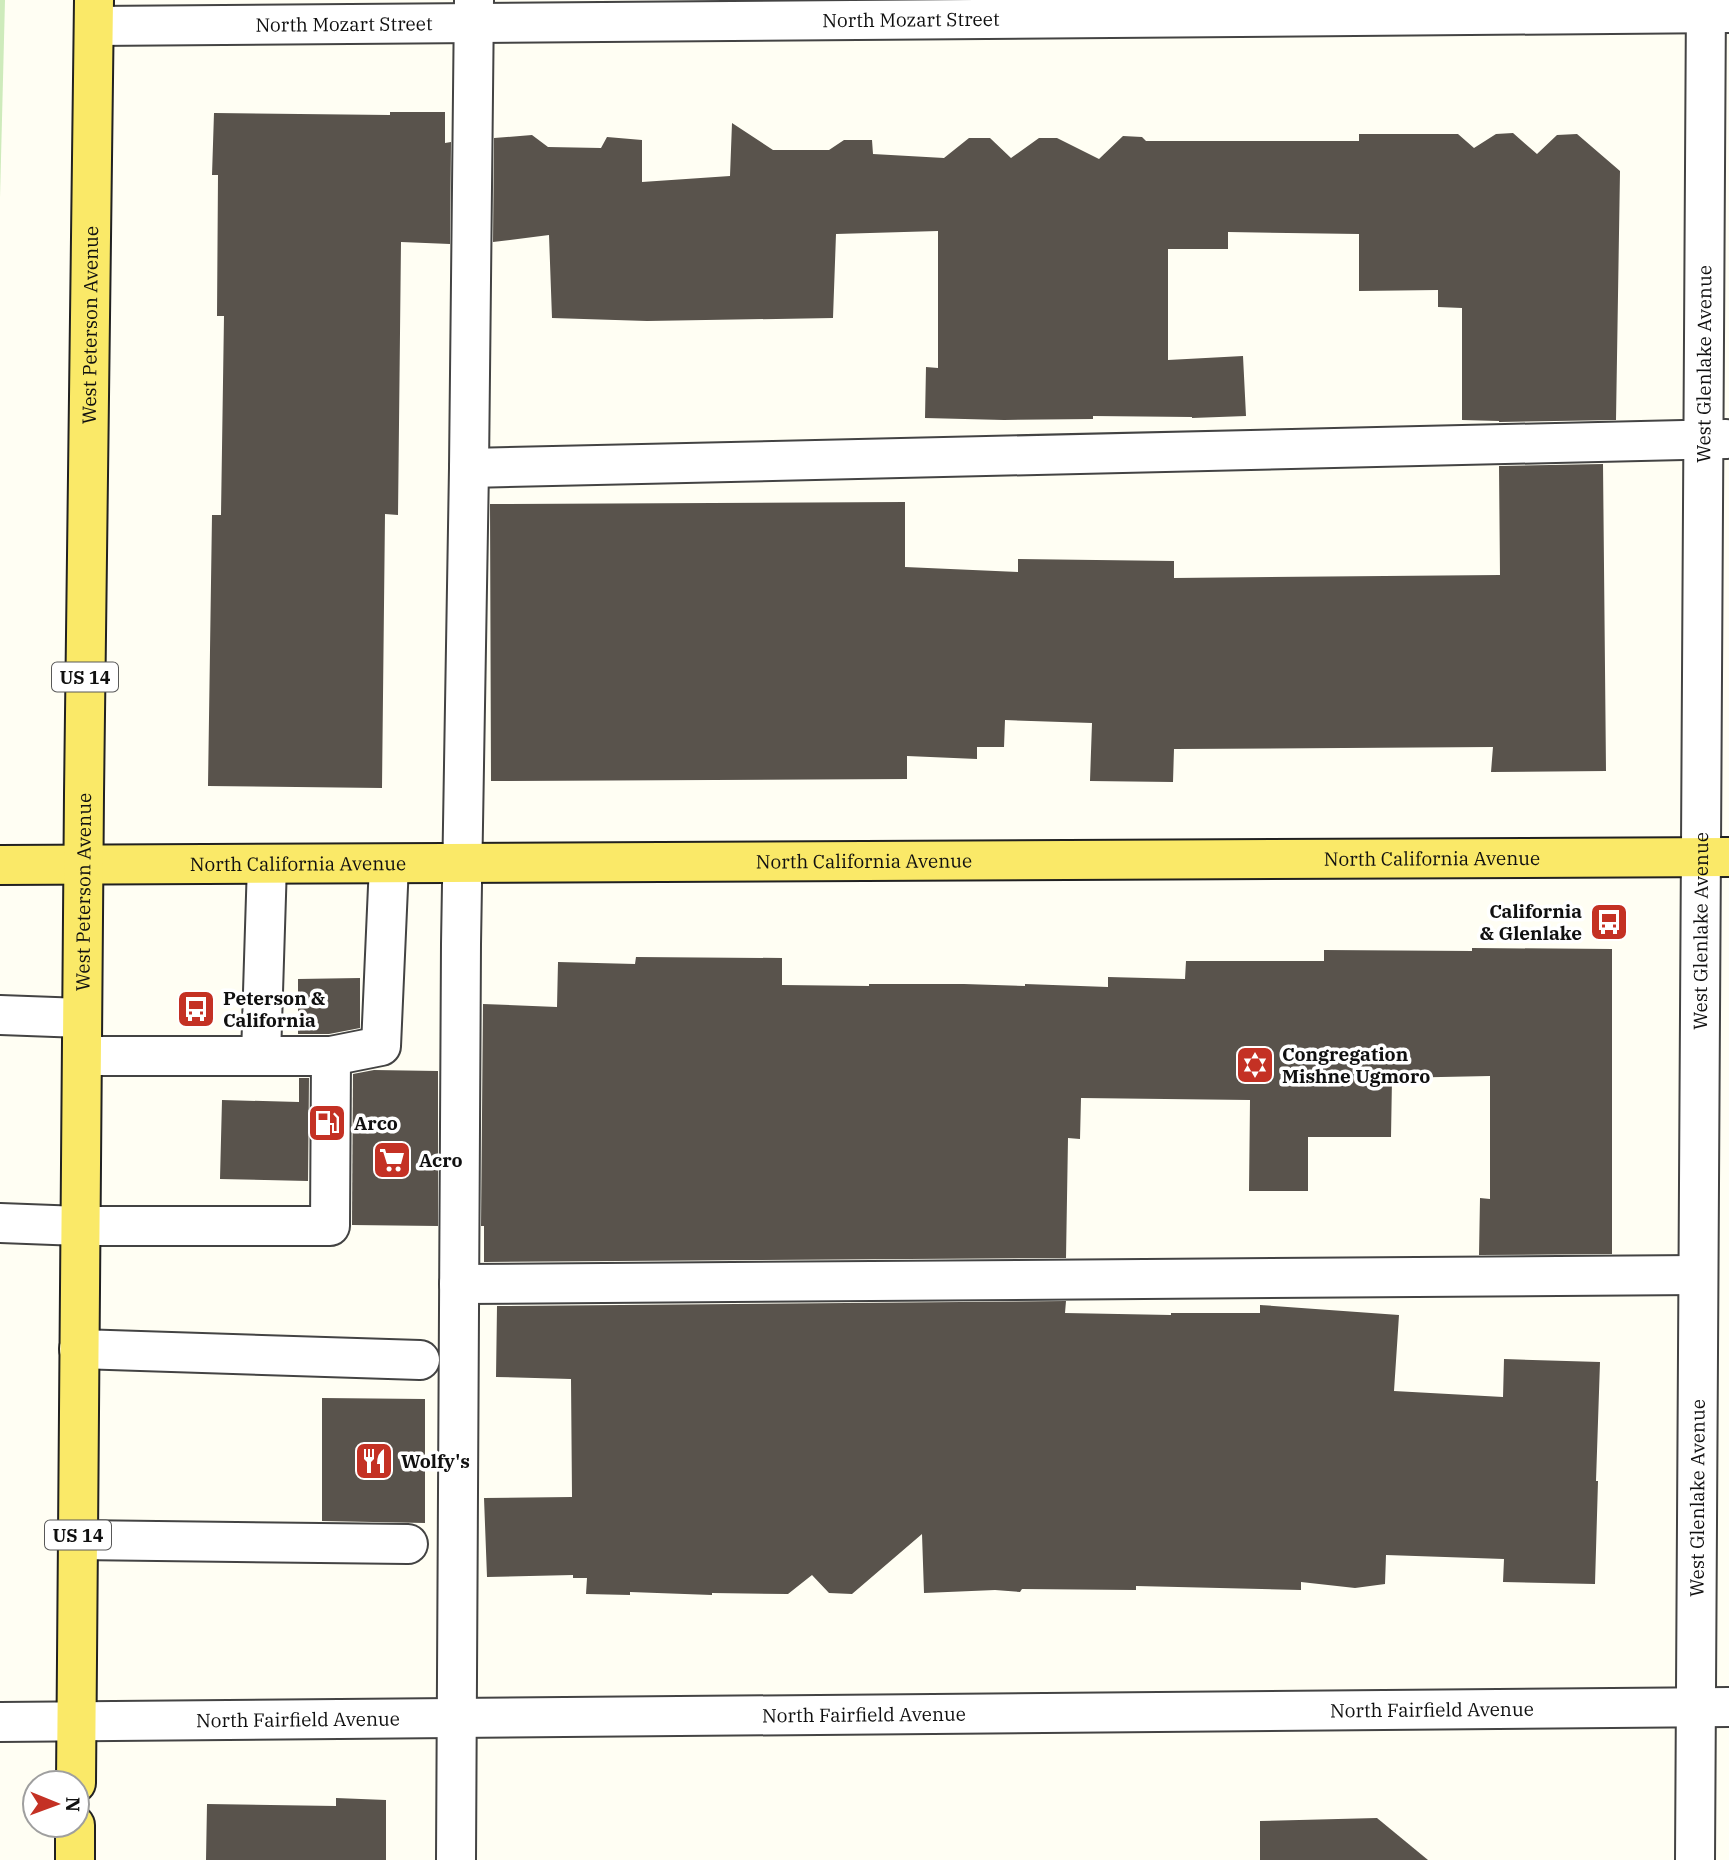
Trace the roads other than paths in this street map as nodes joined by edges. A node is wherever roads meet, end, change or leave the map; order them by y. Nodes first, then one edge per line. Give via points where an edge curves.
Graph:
1 (1713, 9) edge
2 (474, 12) edge
3 (94, 13) edge
4 (1716, 439) edge
5 (469, 468) junction
6 (1715, 857) edge
7 (462, 863) junction
8 (0, 864) edge
9 (83, 864) junction
10 (267, 864) junction
11 (389, 864) junction
12 (0, 1015) edge
13 (82, 1018) junction
14 (82, 1056) junction
15 (261, 1056) junction
16 (331, 1056) junction
17 (0, 1223) edge
18 (80, 1226) junction
19 (1698, 1275) junction
20 (459, 1284) junction
21 (79, 1349) junction
22 (420, 1360) dead end
23 (78, 1540) junction
24 (408, 1544) dead end
25 (1712, 1707) edge
26 (456, 1719) junction
27 (0, 1722) edge
28 (77, 1722) junction
29 (76, 1769) edge
30 (75, 1839) edge
31 (75, 1860) edge
32 (456, 1860) edge
33 (1695, 1860) edge

1 - 2 street, North Mozart Street
1 - 4 street, West Glenlake Avenue
2 - 3 street, North Mozart Street
2 - 5 street
3 - 9 main road, West Peterson Avenue / US 14
4 - 5 street
4 - 6 street, West Glenlake Avenue
5 - 7 street
6 - 7 main road, North California Avenue
6 - 19 street, West Glenlake Avenue
7 - 11 main road, North California Avenue
7 - 20 street
8 - 9 main road, North California Avenue
9 - 10 main road, North California Avenue
9 - 13 main road, West Peterson Avenue / US 14
10 - 11 main road, North California Avenue
10 - 15 street
11 - 16 street via 381,1046
12 - 13 street
13 - 14 main road, West Peterson Avenue / US 14
14 - 15 street
14 - 18 main road, West Peterson Avenue / US 14
15 - 16 street
16 - 18 street via 330,1226
17 - 18 street
18 - 21 main road, West Peterson Avenue / US 14
19 - 20 street
19 - 25 street, West Glenlake Avenue
20 - 26 street
21 - 22 street
21 - 23 main road, West Peterson Avenue / US 14
23 - 24 street
23 - 28 main road, West Peterson Avenue / US 14
25 - 26 street, North Fairfield Avenue
25 - 33 street, West Glenlake Avenue
26 - 28 street, North Fairfield Avenue
26 - 32 street
27 - 28 street, North Fairfield Avenue
28 - 29 main road, West Peterson Avenue / US 14
30 - 31 main road

